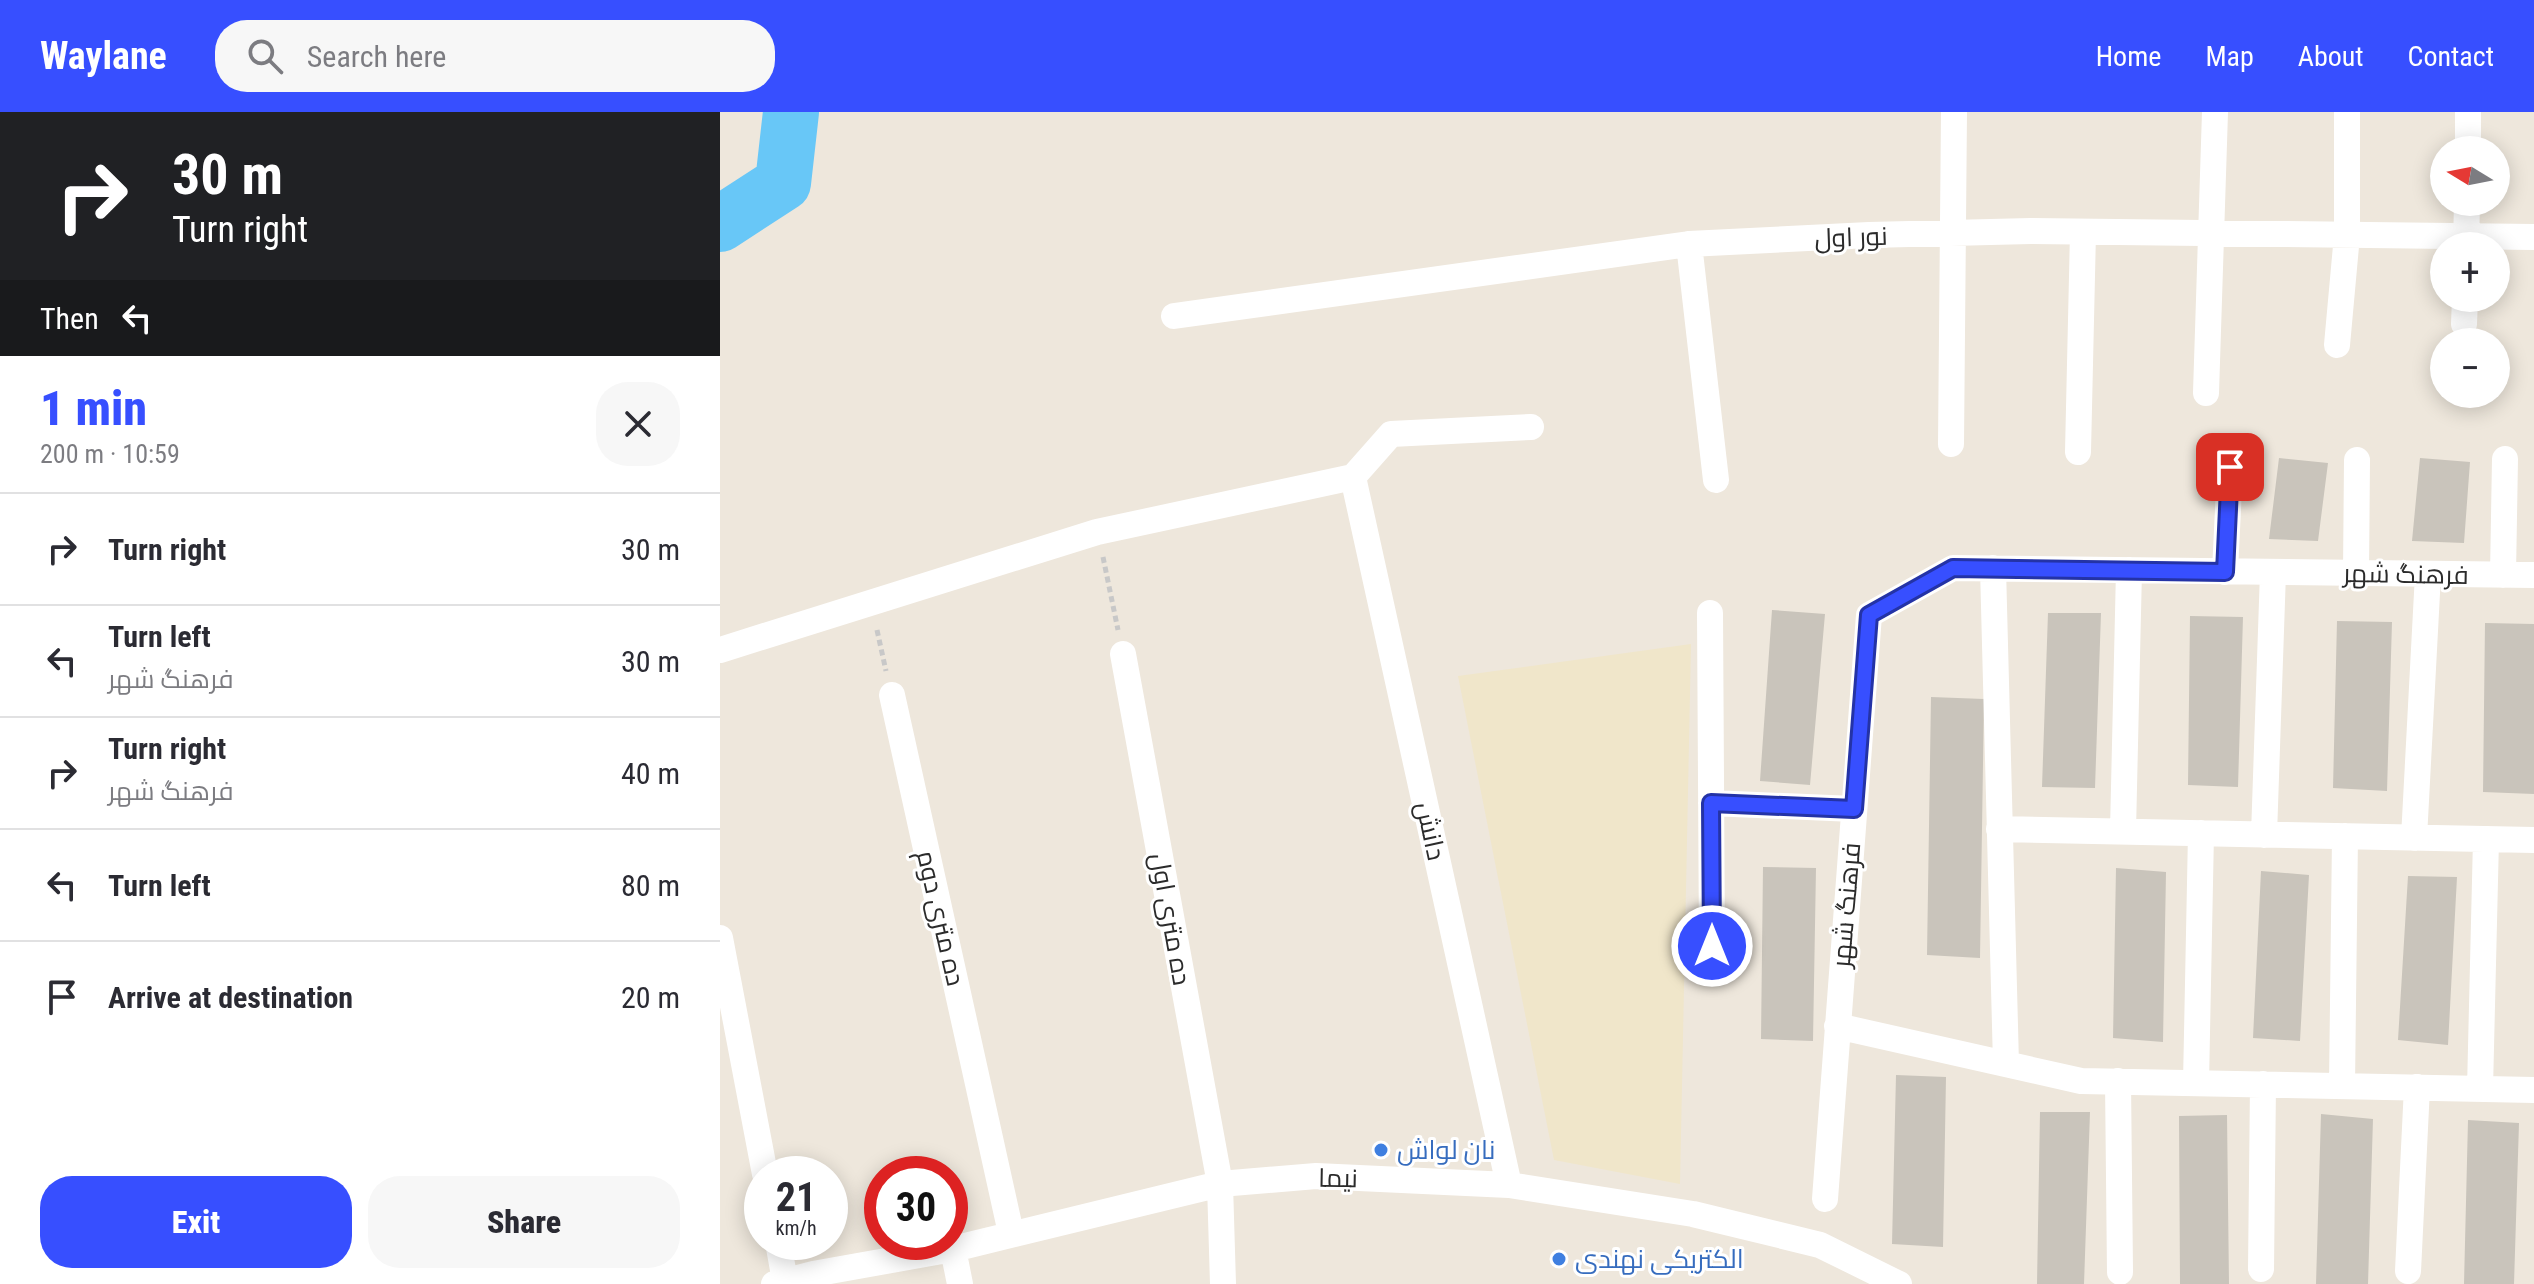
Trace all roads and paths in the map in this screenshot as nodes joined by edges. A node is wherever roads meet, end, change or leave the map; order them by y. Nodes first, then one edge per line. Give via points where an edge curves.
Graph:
1 (1954, 112) edge
2 (2215, 112) edge
3 (2347, 112) edge
4 (2468, 112) edge
5 (2468, 136) edge
6 (2083, 232) junction
7 (1955, 234) junction
8 (2212, 234) junction
9 (2347, 235) junction
10 (2534, 237) edge
11 (2510, 238) edge
12 (2430, 239) edge
13 (1689, 244) junction
14 (1174, 316) dead end
15 (2337, 345) dead end
16 (2206, 393) dead end
17 (1531, 427) dead end
18 (1951, 444) dead end
19 (2078, 452) dead end
20 (2505, 459) dead end
21 (2357, 460) dead end
22 (2230, 467) dead end
23 (1353, 477) junction
24 (1716, 480) dead end
25 (1097, 532) junction
26 (1993, 568) junction
27 (2129, 570) junction
28 (2225, 572) junction
29 (2273, 572) junction
30 (2356, 573) junction
31 (2428, 574) junction
32 (2503, 575) junction
33 (2534, 575) edge
34 (871, 603) junction
35 (1710, 613) dead end
36 (720, 650) edge
37 (1123, 654) joint
38 (892, 695) joint
39 (1711, 803) junction
40 (1854, 809) junction
41 (1999, 829) junction
42 (2123, 831) junction
43 (2201, 833) junction
44 (2264, 835) junction
45 (2345, 836) junction
46 (2414, 838) junction
47 (2486, 839) junction
48 (2534, 840) edge
49 (720, 938) edge
50 (1712, 946) dead end
51 (1837, 1026) junction
52 (2006, 1064) junction
53 (2118, 1081) junction
54 (2196, 1083) junction
55 (2263, 1084) junction
56 (2342, 1086) junction
57 (2417, 1087) junction
58 (2480, 1089) junction
59 (2534, 1090) edge
60 (762, 1156) edge
61 (1220, 1184) junction
62 (1509, 1185) junction
63 (1825, 1199) dead end
64 (1011, 1233) junction
65 (968, 1245) edge
66 (779, 1260) edge
67 (891, 1260) edge
68 (955, 1260) edge
69 (2261, 1269) dead end
70 (2408, 1271) dead end
71 (2120, 1272) dead end
72 (780, 1283) edge
73 (960, 1284) edge
74 (1223, 1284) edge
75 (1899, 1284) edge

1 - 7 street
2 - 8 street
3 - 9 street
4 - 5 street
6 - 7 street, نور اول
6 - 8 street, نور اول
6 - 19 street
7 - 13 street, نور اول
7 - 18 street
8 - 9 street, نور اول
8 - 16 street
9 - 12 street, نور اول
9 - 15 street
10 - 11 street, نور اول
13 - 14 street, نور اول
13 - 24 street
17 - 23 street via 1391,434
20 - 32 street
21 - 30 street
22 - 28 street
23 - 25 street
23 - 62 street, دانش
25 - 34 street
25 - 37 path
26 - 27 street, فرهنگ شهر
26 - 40 street, فرهنگ شهر via 1953,568 1869,615
26 - 41 street
27 - 28 street, فرهنگ شهر
27 - 42 street
28 - 29 street, فرهنگ شهر
29 - 30 street, فرهنگ شهر
29 - 44 street
30 - 31 street, فرهنگ شهر
31 - 32 street, فرهنگ شهر
31 - 46 street
32 - 33 street, فرهنگ شهر
34 - 36 street
34 - 38 path
35 - 39 street
37 - 61 street, ده متری اول
38 - 64 street, ده متری دوم
39 - 40 street
39 - 50 street
40 - 51 street, فرهنگ شهر
41 - 42 street
41 - 52 street
42 - 43 street
43 - 44 street
43 - 54 street
44 - 45 street
45 - 46 street
45 - 56 street
46 - 47 street
47 - 48 street
47 - 58 street
49 - 60 street
51 - 52 street
51 - 63 street, فرهنگ شهر
52 - 53 street via 2081,1081
53 - 54 street
53 - 71 street
54 - 55 street
55 - 56 street
55 - 69 street
56 - 57 street
57 - 58 street
57 - 70 street
58 - 59 street
61 - 62 street, نیما via 1316,1176
61 - 64 street, نیما
61 - 74 street, ده متری اول
62 - 75 street, نیما via 1693,1214 1820,1245
64 - 65 street, نیما
66 - 72 street
67 - 72 street, نیما
68 - 73 street

